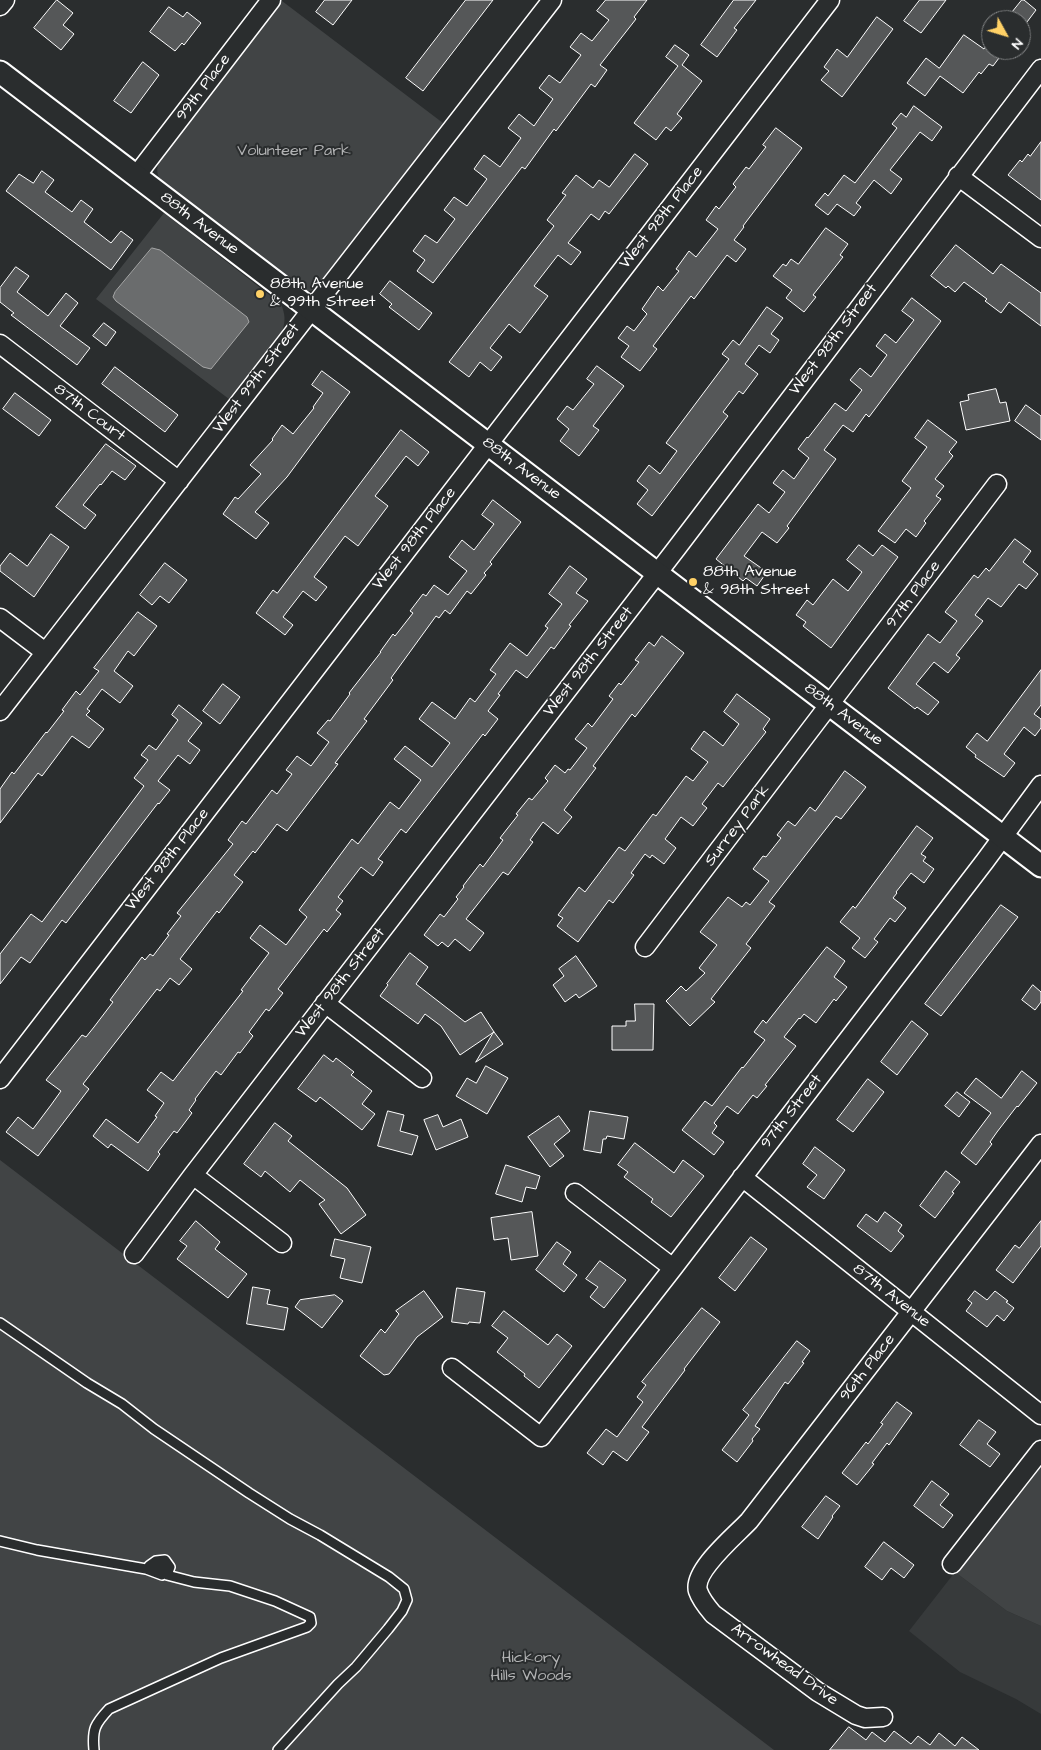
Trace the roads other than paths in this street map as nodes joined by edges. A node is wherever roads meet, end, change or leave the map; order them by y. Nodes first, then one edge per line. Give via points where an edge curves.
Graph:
1 (4, 0) edge
2 (271, 0) edge
3 (552, 0) edge
4 (830, 0) edge
5 (0, 6) edge
6 (1041, 69) edge
7 (0, 72) edge
8 (136, 176) junction
9 (958, 176) junction
10 (1041, 238) edge
11 (310, 309) junction
12 (0, 344) edge
13 (488, 444) junction
14 (179, 481) junction
15 (997, 484) dead end
16 (657, 574) junction
17 (0, 618) edge
18 (46, 652) junction
19 (830, 705) junction
20 (0, 711) edge
21 (1041, 785) edge
22 (1002, 836) junction
23 (1041, 866) edge
24 (645, 947) dead end
25 (325, 1003) junction
26 (0, 1078) edge
27 (422, 1078) dead end
28 (1041, 1144) edge
29 (193, 1175) junction
30 (742, 1177) junction
31 (575, 1193) dead end
32 (282, 1243) dead end
33 (134, 1254) dead end
34 (673, 1268) junction
35 (912, 1312) junction
36 (0, 1323) edge
37 (452, 1368) dead end
38 (1041, 1415) edge
39 (1041, 1450) edge
40 (0, 1541) edge
41 (952, 1564) dead end
42 (697, 1590) joint
43 (883, 1717) dead end
44 (94, 1750) edge
45 (278, 1750) edge

1 - 5 street
2 - 8 street, 99th Place
3 - 11 street, West 99th Street
4 - 13 street, West 98th Place
6 - 9 street, West 98th Street
7 - 8 street, 88th Avenue
8 - 11 street, 88th Avenue
9 - 10 street
9 - 16 street, West 98th Street
11 - 13 street, 88th Avenue
11 - 14 street, West 99th Street
12 - 14 street, 87th Court
13 - 16 street, 88th Avenue
13 - 26 street, West 98th Place
14 - 18 street, West 99th Street
15 - 19 street, 97th Place
16 - 19 street, 88th Avenue
16 - 25 street, West 98th Street
17 - 18 street
18 - 20 street, West 99th Street
19 - 22 street, 88th Avenue
19 - 24 street, Surrey Park
21 - 22 street, 97th Street
22 - 23 street, 88th Avenue
22 - 30 street, 97th Street
25 - 27 street
25 - 29 street, West 98th Street
28 - 35 street, 96th Place
29 - 32 street
29 - 33 street, West 98th Street
30 - 34 street, 97th Street
30 - 35 street, 87th Avenue
31 - 34 street
34 - 37 street, 97th Street via 541,1437
35 - 38 street, 87th Avenue
35 - 42 street, 96th Place via 749,1520 703,1568
36 - 45 lane via 248,1493 404,1589 407,1600 388,1629
39 - 41 street
40 - 44 lane via 146,1569 162,1575 157,1568 164,1567 163,1563 148,1566 165,1560 170,1566 168,1575 230,1586 310,1617 311,1623 307,1627 221,1658 109,1709 95,1724
42 - 43 street, Arrowhead Drive via 713,1614 818,1692 856,1715

